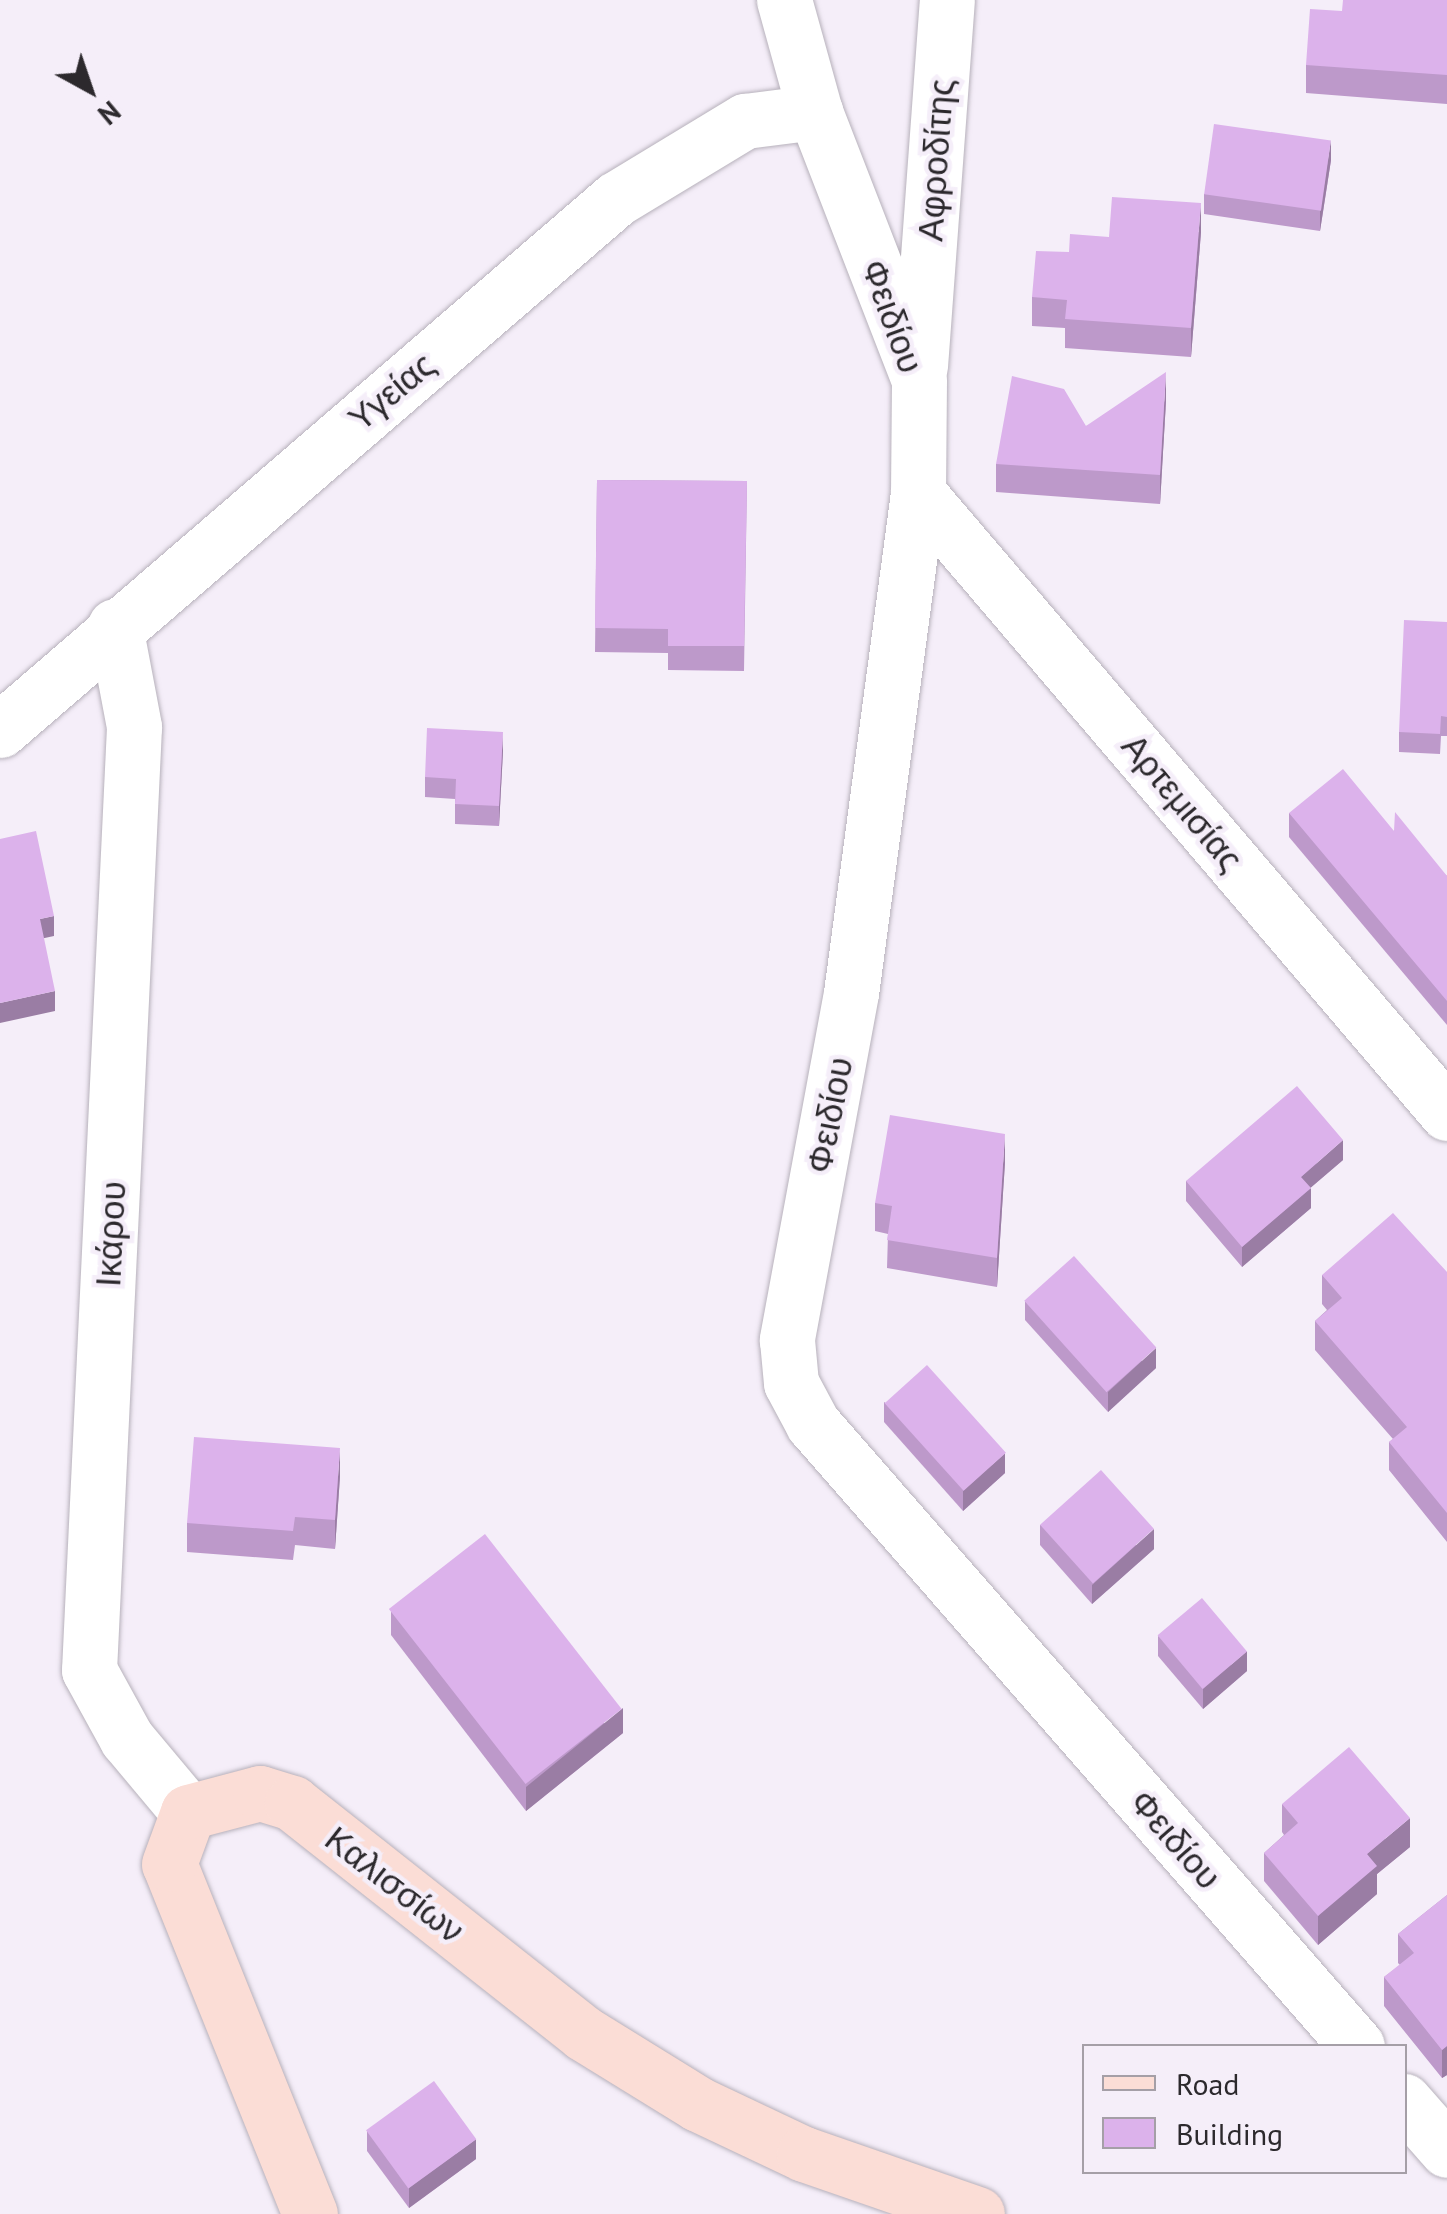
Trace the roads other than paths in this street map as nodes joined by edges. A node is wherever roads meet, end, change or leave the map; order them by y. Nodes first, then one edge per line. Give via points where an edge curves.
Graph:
1 (784, 0) edge
2 (946, 0) edge
3 (815, 112) junction
4 (919, 380) junction
5 (918, 494) junction
6 (115, 626) junction
7 (0, 730) edge
8 (1447, 1112) edge
9 (188, 1812) junction
10 (1355, 2044) edge
11 (1407, 2104) edge
12 (1447, 2150) edge
13 (310, 2214) edge
14 (977, 2214) edge

1 - 3 street, Φειδίου
2 - 4 street, Αφροδίτης
3 - 4 street, Φειδίου
3 - 6 street, Υγείας via 745,121 616,199
4 - 5 street, Φειδίου
5 - 8 street, Αρτεμισίας
5 - 10 street, Φειδίου via 852,993 787,1340 791,1383 813,1424
6 - 7 street, Υγείας
6 - 9 street, Ικάρου via 134,726 89,1670 127,1738
9 - 13 main road via 171,1840 172,1891
9 - 14 main road, Καλισσίων via 260,1793 292,1803 583,2033 698,2104 822,2161
11 - 12 street

